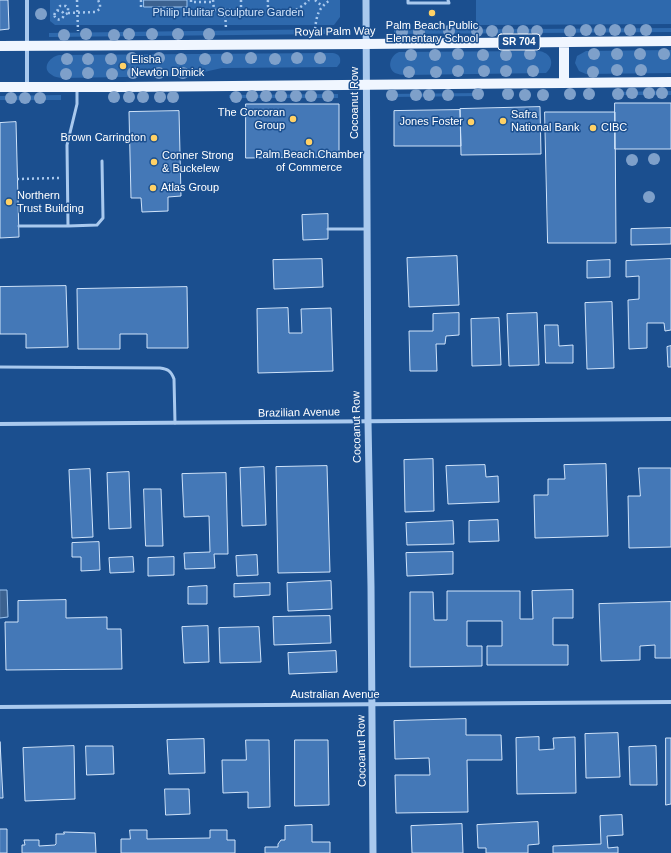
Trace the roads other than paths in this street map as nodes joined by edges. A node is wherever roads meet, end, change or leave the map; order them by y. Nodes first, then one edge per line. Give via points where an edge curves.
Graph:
1 (27, 0) edge
2 (366, 0) edge
3 (408, 0) edge
4 (448, 0) edge
5 (671, 41) edge
6 (564, 42) junction
7 (366, 44) junction
8 (0, 46) edge
9 (27, 46) junction
10 (671, 82) edge
11 (564, 83) junction
12 (366, 85) junction
13 (77, 86) junction
14 (0, 87) edge
15 (27, 87) junction
16 (102, 161) dead end
17 (19, 226) dead end
18 (68, 226) junction
19 (328, 229) dead end
20 (367, 229) junction
21 (0, 367) edge
22 (671, 419) edge
23 (368, 421) junction
24 (0, 424) edge
25 (175, 424) junction
26 (671, 702) edge
27 (372, 704) junction
28 (0, 707) edge
29 (374, 853) edge

1 - 9 street
2 - 7 street, Cocoanut Row
3 - 4 lane via 408,3
5 - 6 main road, Royal Palm Way / SR 704
6 - 7 main road, Royal Palm Way / SR 704
6 - 11 main road
7 - 9 main road, Royal Palm Way / SR 704
7 - 12 street, Cocoanut Row
8 - 9 main road, Royal Palm Way / SR 704
9 - 15 street
10 - 11 main road
11 - 12 main road
12 - 13 main road
12 - 20 street, Cocoanut Row
13 - 15 main road
13 - 18 lane via 78,104 67,145
14 - 15 main road
16 - 18 lane via 103,218 97,225
17 - 18 lane
19 - 20 lane
20 - 23 street, Cocoanut Row
21 - 25 lane via 167,369 174,379
22 - 23 street, Brazilian Avenue
23 - 25 street, Brazilian Avenue
23 - 27 street, Cocoanut Row
24 - 25 street, Brazilian Avenue
26 - 27 street, Australian Avenue
27 - 28 street, Australian Avenue
27 - 29 street, Cocoanut Row

